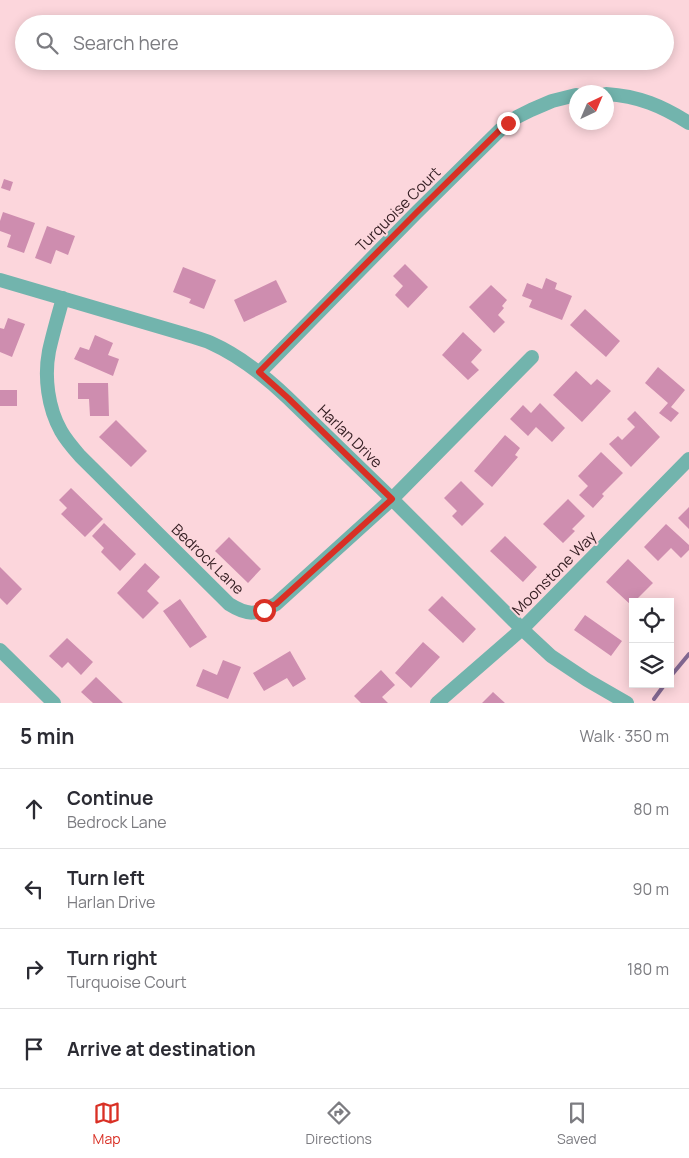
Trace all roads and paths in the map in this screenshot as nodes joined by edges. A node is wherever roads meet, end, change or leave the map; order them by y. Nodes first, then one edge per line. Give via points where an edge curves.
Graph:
1 (614, 95) edge
2 (569, 97) edge
3 (689, 123) edge
4 (0, 280) edge
5 (63, 298) junction
6 (532, 357) dead end
7 (259, 372) junction
8 (689, 459) edge
9 (392, 499) junction
10 (522, 629) junction
11 (0, 650) edge
12 (54, 703) edge
13 (437, 703) edge
14 (627, 703) edge

1 - 3 street via 649,102
2 - 7 street, Turquoise Court via 538,106 500,130
4 - 5 street, Harlan Drive
5 - 7 street, Harlan Drive via 210,342
5 - 9 street, Bedrock Lane via 47,370 51,407 68,443 237,609 254,614 276,604
6 - 9 street, Bedrock Lane
7 - 9 street, Harlan Drive
8 - 10 street, Moonstone Way
9 - 10 street, Harlan Drive
10 - 13 street, Moonstone Way
10 - 14 street, Harlan Drive via 561,664
11 - 12 street

